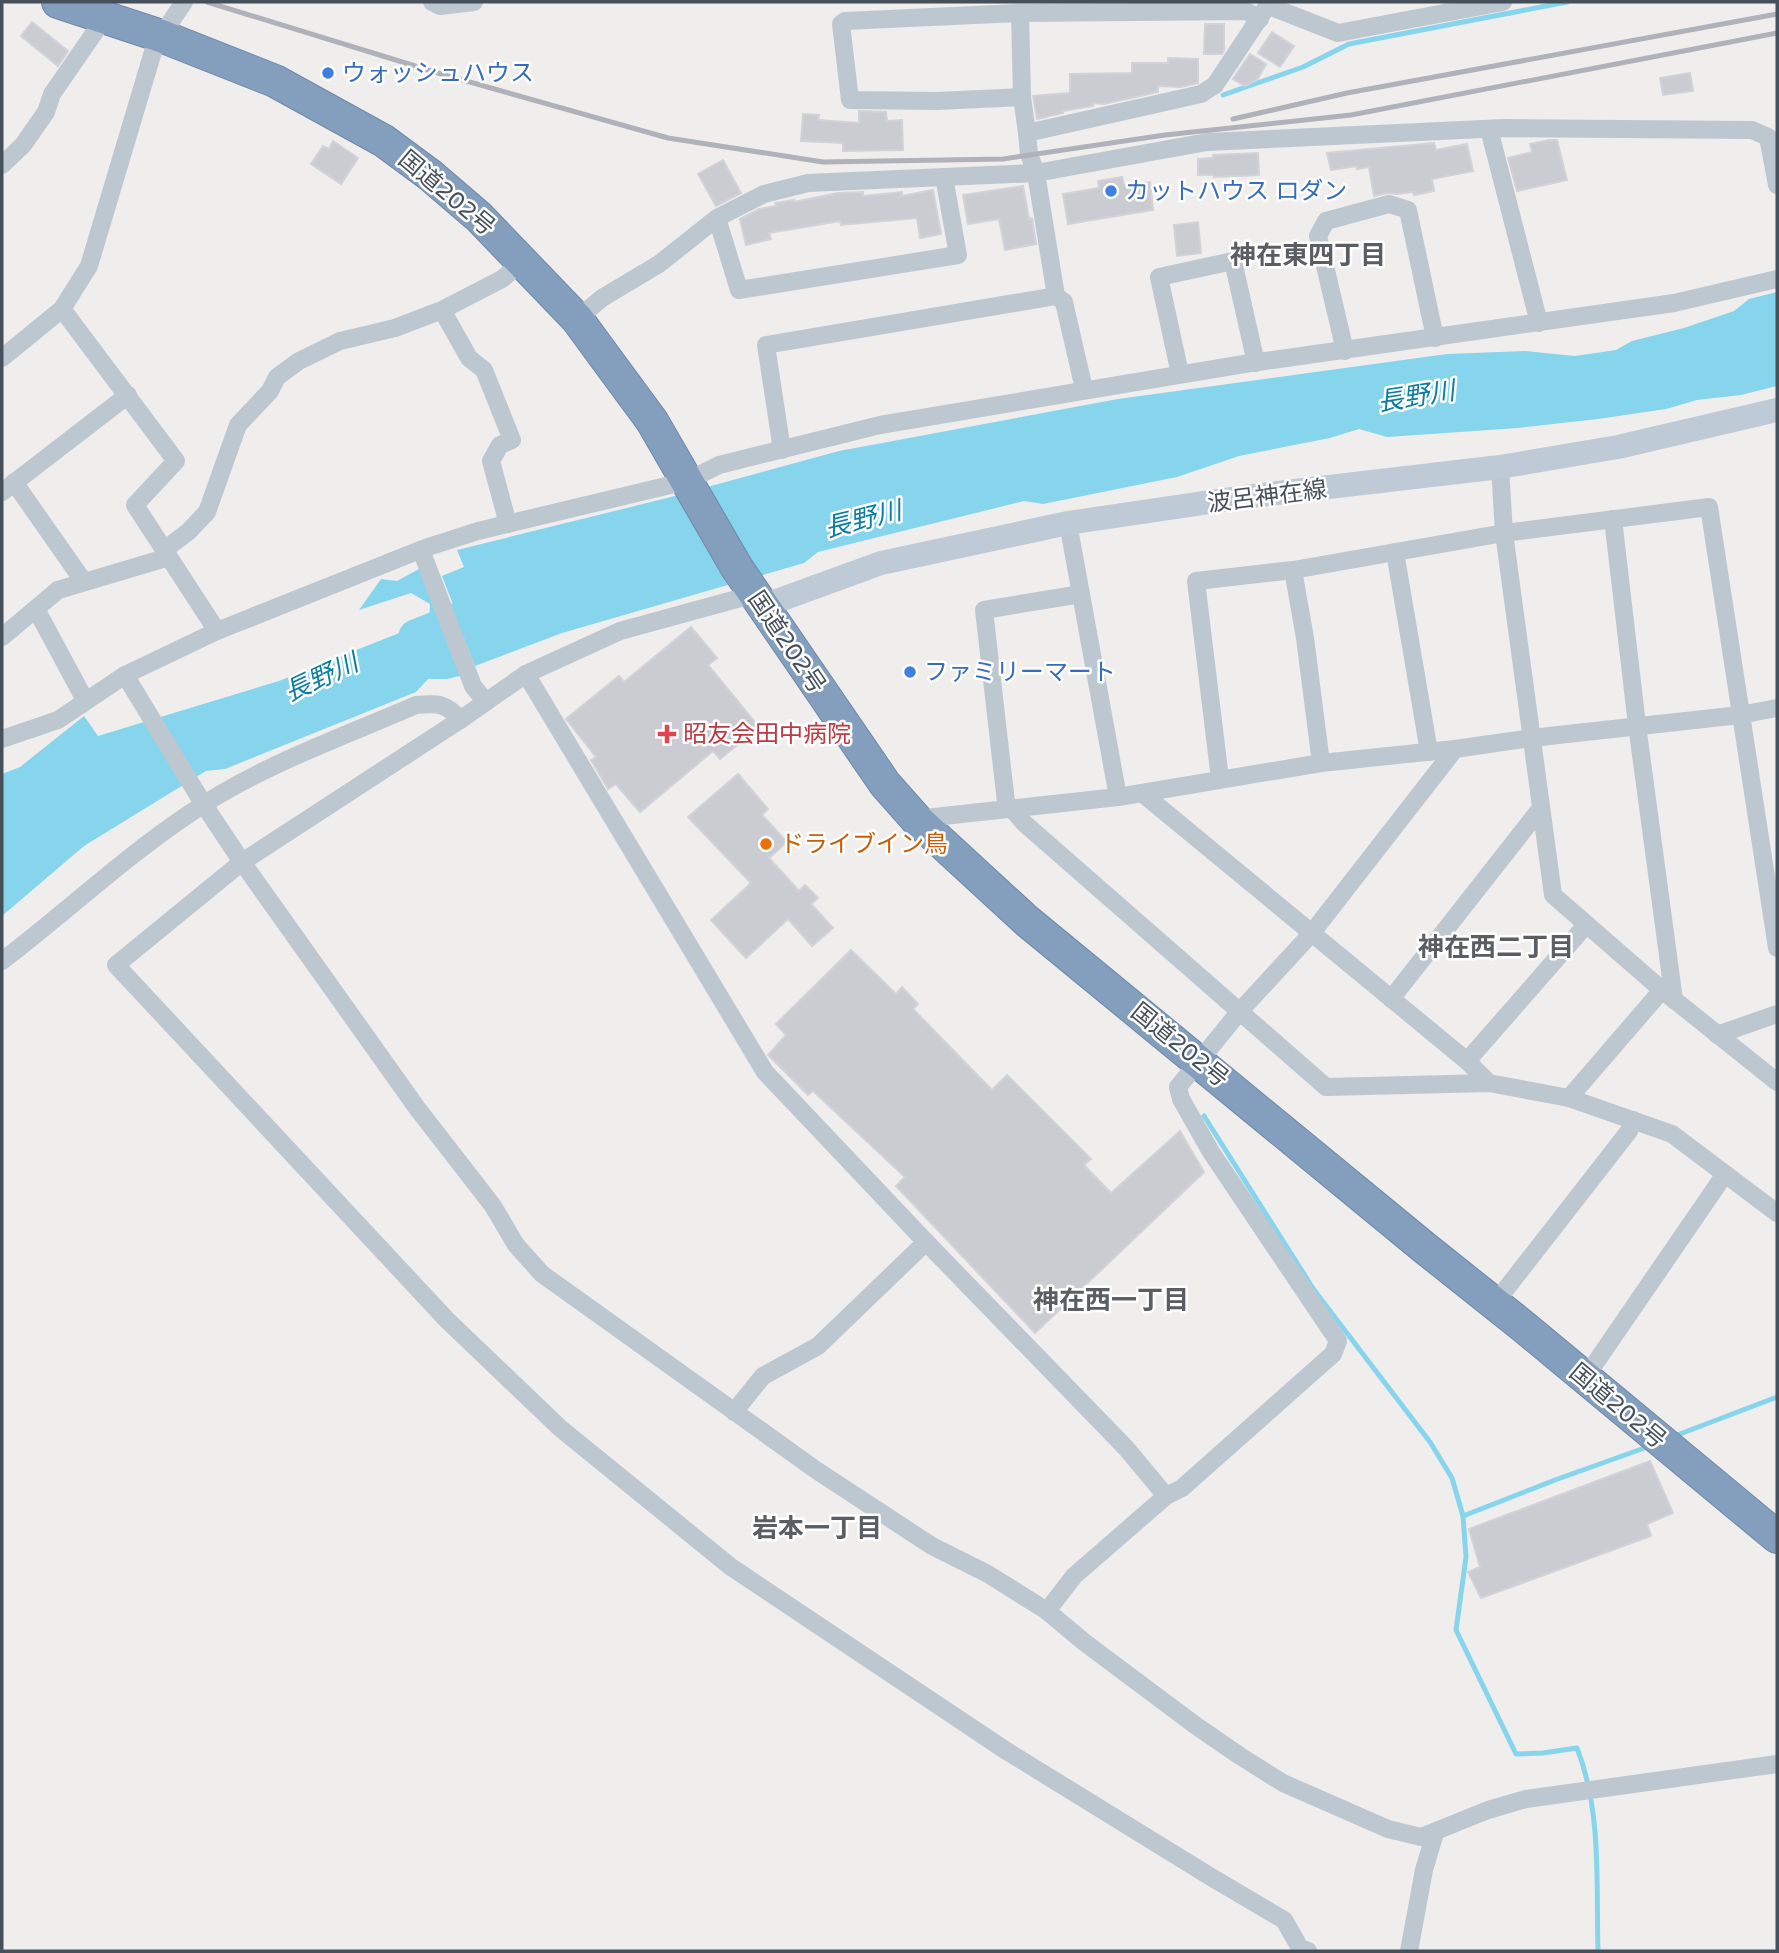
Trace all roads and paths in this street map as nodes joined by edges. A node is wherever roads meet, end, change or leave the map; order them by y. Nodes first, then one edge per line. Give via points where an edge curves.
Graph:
1 (58, 2) edge
2 (184, 2) edge
3 (432, 2) edge
4 (474, 2) edge
5 (1503, 2) edge
6 (1041, 7) edge
7 (1266, 9) edge
8 (871, 11) edge
9 (1020, 13) junction
10 (102, 17) junction
11 (161, 36) junction
12 (1022, 97) junction
13 (1489, 129) junction
14 (1773, 132) edge
15 (1027, 133) junction
16 (2, 165) edge
17 (1037, 173) junction
18 (944, 177) junction
19 (1777, 185) edge
20 (717, 218) junction
21 (523, 261) junction
22 (1777, 279) edge
23 (1056, 296) junction
24 (62, 309) junction
25 (442, 310) junction
26 (577, 319) junction
27 (1539, 323) junction
28 (1435, 338) junction
29 (1345, 351) junction
30 (2, 358) edge
31 (1256, 363) junction
32 (1180, 374) junction
33 (1084, 390) junction
34 (128, 396) junction
35 (1777, 410) edge
36 (782, 450) junction
37 (1500, 467) junction
38 (8, 487) edge
39 (692, 490) junction
40 (1613, 519) junction
41 (1068, 523) junction
42 (508, 524) junction
43 (1504, 533) junction
44 (421, 550) junction
45 (1395, 552) junction
46 (167, 554) junction
47 (1293, 570) junction
48 (84, 582) junction
49 (1081, 594) junction
50 (759, 600) junction
51 (36, 609) junction
52 (217, 631) junction
53 (2, 637) edge
54 (526, 674) junction
55 (127, 678) junction
56 (86, 700) junction
57 (486, 702) junction
58 (1777, 708) edge
59 (1740, 715) junction
60 (460, 720) junction
61 (1637, 725) junction
62 (1531, 738) junction
63 (2, 739) edge
64 (1455, 749) junction
65 (1429, 752) junction
66 (1321, 763) junction
67 (1220, 779) junction
68 (1142, 793) junction
69 (1118, 797) junction
70 (204, 805) junction
71 (1013, 808) junction
72 (1541, 808) junction
73 (916, 819) junction
74 (242, 862) junction
75 (1586, 925) junction
76 (1311, 934) junction
77 (1777, 948) edge
78 (2, 961) edge
79 (1668, 995) junction
80 (1391, 999) junction
81 (1240, 1011) junction
82 (1777, 1014) edge
83 (1717, 1035) junction
84 (1198, 1060) junction
85 (1467, 1061) junction
86 (1777, 1082) edge
87 (1489, 1083) junction
88 (1569, 1098) junction
89 (1633, 1120) junction
90 (1725, 1174) junction
91 (1777, 1213) edge
92 (926, 1242) junction
93 (1494, 1303) junction
94 (1585, 1378) junction
95 (734, 1412) junction
96 (1166, 1496) junction
97 (1777, 1537) edge
98 (1047, 1611) junction
99 (1777, 1764) edge
100 (1435, 1833) junction
101 (1308, 1951) edge
102 (1409, 1951) edge

1 - 10 highway, 国道202号
2 - 11 street
3 - 4 street via 440,6
5 - 7 street via 1338,33
6 - 7 street
6 - 9 street
7 - 15 street via 1215,85 1201,94
8 - 9 street
8 - 12 street via 841,24 850,100
9 - 12 street
10 - 11 highway, 国道202号
10 - 16 street via 52,94 46,112
11 - 21 highway, 国道202号 via 275,80 384,141 479,217
11 - 24 street via 89,266
12 - 15 street
13 - 14 street
13 - 17 street via 1207,142
13 - 27 street
14 - 19 street
15 - 17 street
17 - 18 street
17 - 23 street
18 - 20 street via 808,183 764,194
18 - 20 street via 958,255 739,290
20 - 26 street
21 - 25 street via 502,279
21 - 26 highway, 国道202号
22 - 27 street via 1674,303
23 - 33 street via 1064,302
23 - 36 street via 766,345
24 - 30 street
24 - 34 street
25 - 42 street via 468,358 484,370 512,440 500,445 491,461
25 - 46 street via 395,328 340,341 277,377 238,425 206,512
26 - 39 highway, 国道202号 via 652,421
27 - 28 street
28 - 29 street
28 - 29 street via 1408,209 1389,204 1326,221 1318,236
29 - 31 street
31 - 32 street
31 - 32 street via 1233,261 1159,277
32 - 33 street
33 - 36 street via 880,425
34 - 38 street
34 - 46 street via 176,461 135,505
35 - 37 main road, 波呂神在線 via 1618,447
36 - 39 street via 719,466
37 - 41 main road, 波呂神在線
37 - 43 street
38 - 48 street
39 - 42 street
39 - 50 highway, 国道202号
40 - 43 street
40 - 59 street via 1709,508
40 - 61 street
41 - 49 street
41 - 50 main road, 波呂神在線 via 881,562
42 - 44 street
43 - 45 street
43 - 62 street
44 - 52 street
44 - 57 street via 474,686
45 - 47 street
45 - 65 street
46 - 48 street
46 - 52 street
47 - 66 street
47 - 67 street via 1196,581
48 - 51 street via 58,590
49 - 69 street
49 - 71 street via 984,610 1006,802
50 - 54 street via 620,631
50 - 73 highway, 国道202号 via 885,784
51 - 53 street
51 - 56 street
52 - 55 street
54 - 57 street
54 - 92 street via 765,1072
55 - 56 street
55 - 70 street
56 - 63 street via 58,720
57 - 60 street
58 - 59 street
59 - 61 street
59 - 77 street
60 - 70 street via 450,707 416,705 247,779
60 - 74 street
61 - 62 street
61 - 79 street
62 - 64 street
62 - 72 street
64 - 65 street
64 - 76 street
65 - 66 street
66 - 67 street
67 - 68 street
68 - 69 street
68 - 76 street
69 - 71 street
70 - 74 street
70 - 78 street
71 - 73 street
71 - 81 street via 1024,823
72 - 75 street via 1553,895
72 - 80 street
73 - 84 highway, 国道202号 via 1027,921
74 - 95 street via 417,1108 493,1206 516,1245 542,1274
74 - 101 street via 116,965 447,1320 560,1428 731,1567 1005,1750 1284,1920 1300,1948
75 - 79 street
75 - 85 street
76 - 80 street
76 - 81 street
79 - 83 street
79 - 88 street
80 - 85 street
81 - 84 street
81 - 87 street via 1326,1087
82 - 83 street
83 - 86 street
84 - 93 highway, 国道202号
84 - 96 street via 1178,1087 1181,1098 1211,1152 1338,1341 1334,1354 1182,1488
85 - 87 street
87 - 88 street
88 - 89 street
89 - 90 street via 1672,1134
89 - 93 street
90 - 91 street
90 - 94 street
92 - 95 street via 818,1346 763,1376
92 - 96 street via 1126,1448
93 - 94 highway, 国道202号
94 - 97 highway, 国道202号
95 - 98 street via 932,1546
96 - 98 street via 1074,1576
98 - 100 street via 1206,1733 1283,1783 1388,1829 1420,1837
99 - 100 street via 1526,1799
100 - 102 street

